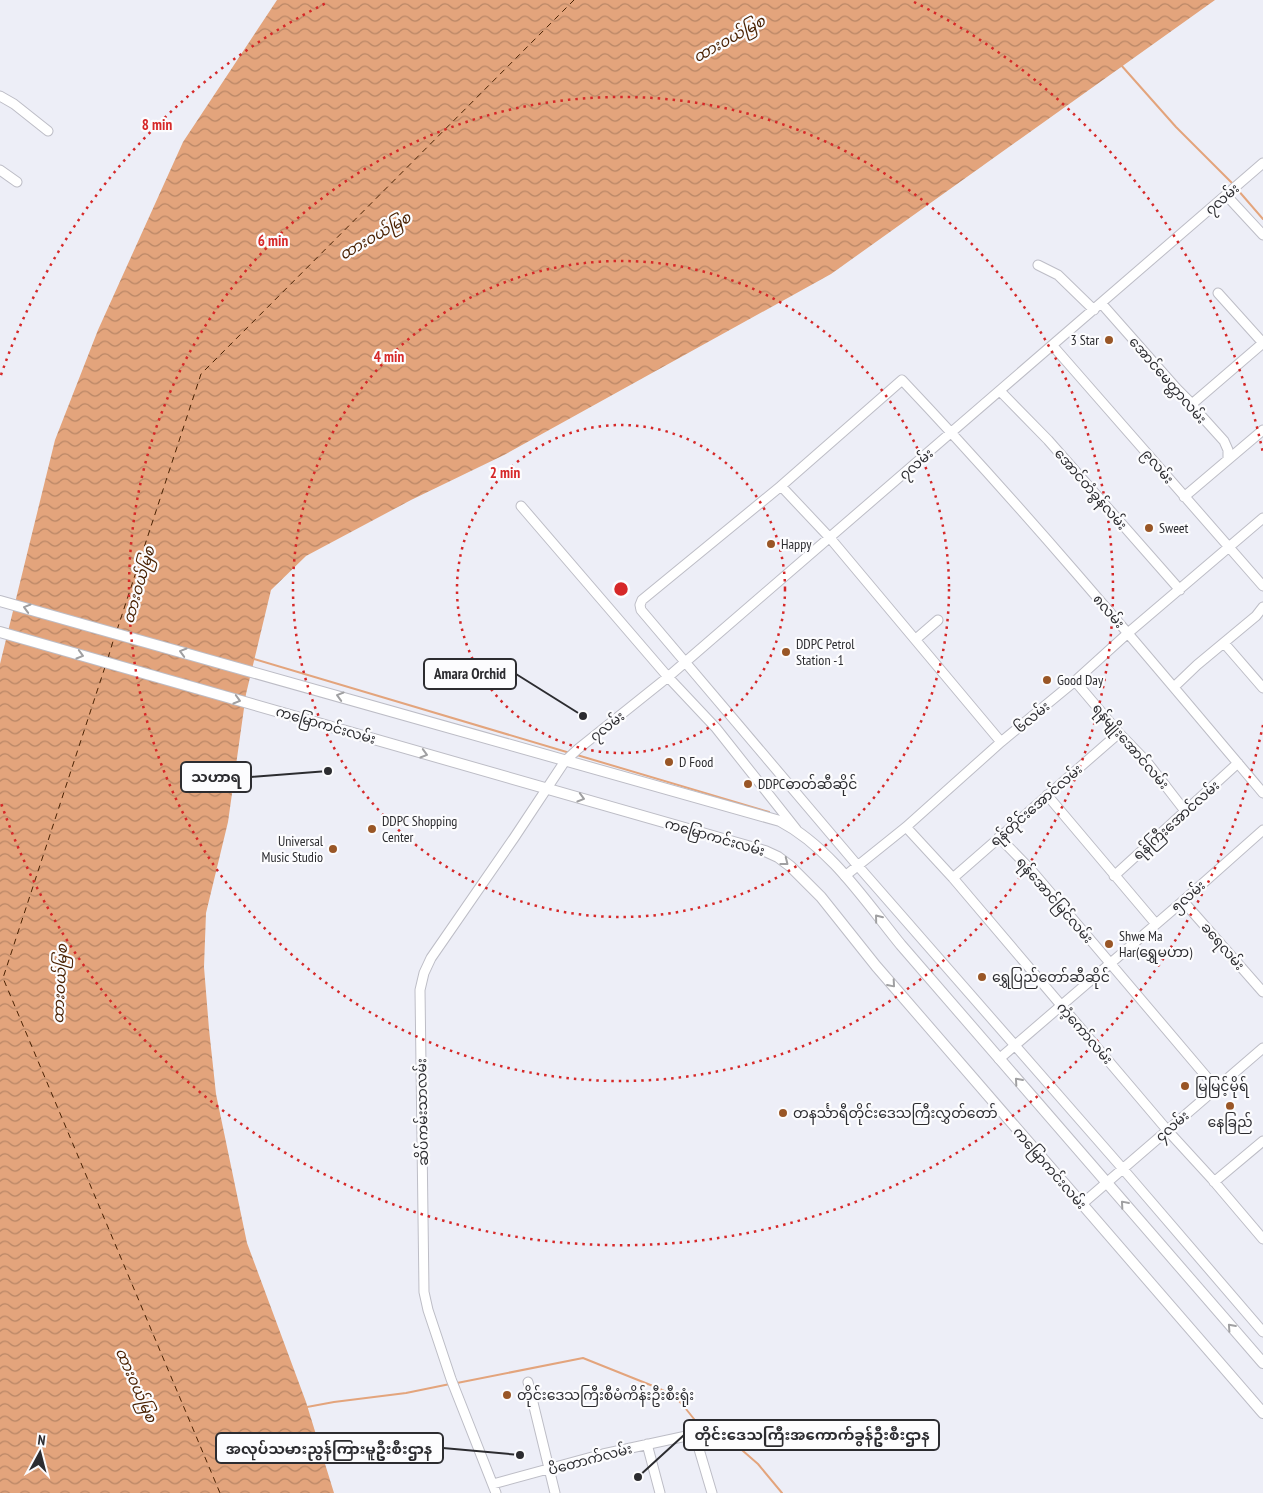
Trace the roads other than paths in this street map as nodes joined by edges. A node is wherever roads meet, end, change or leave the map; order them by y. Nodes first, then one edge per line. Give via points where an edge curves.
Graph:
1 (0, 96) edge
2 (48, 131) dead end
3 (1263, 163) edge
4 (0, 170) edge
5 (17, 182) dead end
6 (1229, 192) junction
7 (1263, 234) edge
8 (1038, 265) dead end
9 (1218, 293) dead end
10 (1101, 303) junction
11 (1094, 310) junction
12 (1263, 343) edge
13 (1053, 346) junction
14 (1000, 391) junction
15 (1192, 404) junction
16 (1263, 430) edge
17 (952, 433) junction
18 (1228, 459) junction
19 (781, 486) junction
20 (1184, 497) junction
21 (521, 506) dead end
22 (1263, 518) edge
23 (830, 538) junction
24 (1229, 548) junction
25 (1263, 586) edge
26 (1180, 590) junction
27 (0, 601) edge
28 (1263, 607) edge
29 (938, 620) dead end
30 (0, 632) edge
31 (1128, 633) junction
32 (916, 639) junction
33 (1224, 643) junction
34 (686, 662) junction
35 (668, 677) junction
36 (1075, 680) junction
37 (1174, 687) junction
38 (1263, 688) edge
39 (1119, 733) junction
40 (1002, 742) junction
41 (566, 761) junction
42 (1238, 763) junction
43 (547, 789) junction
44 (1263, 793) edge
45 (1047, 795) junction
46 (1185, 812) junction
47 (906, 827) junction
48 (796, 830) junction
49 (1263, 830) edge
50 (999, 837) junction
51 (858, 866) junction
52 (845, 876) junction
53 (1114, 876) junction
54 (953, 878) junction
55 (1184, 900) junction
56 (1156, 924) junction
57 (1109, 963) junction
58 (1263, 992) edge
59 (1062, 1005) junction
60 (1015, 1045) junction
61 (1263, 1048) edge
62 (999, 1059) junction
63 (1216, 1088) junction
64 (1168, 1130) junction
65 (1262, 1143) edge
66 (1123, 1168) junction
67 (1214, 1182) junction
68 (1106, 1183) junction
69 (1082, 1204) junction
70 (1263, 1239) edge
71 (1263, 1332) edge
72 (1263, 1363) edge
73 (528, 1382) dead end
74 (1263, 1413) edge
75 (647, 1444) junction
76 (549, 1470) junction
77 (495, 1489) edge
78 (555, 1493) edge
79 (660, 1493) edge
80 (712, 1493) edge

1 - 2 street
3 - 6 street, ၇လမ်း
4 - 5 street
6 - 7 street
6 - 10 street, ၇လမ်း
8 - 11 street via 1058,275
9 - 12 street
10 - 11 street, ၇လမ်း
10 - 15 street, အောင်မေတ္တာလမ်း
11 - 13 street, ၇လမ်း
12 - 15 street
13 - 14 street, ၇လမ်း
13 - 20 street, ၉လမ်း
14 - 17 street, ၇လမ်း
14 - 26 street, အောင်တံခွန်လမ်း via 1048,440
15 - 18 street, အောင်မေတ္တာလမ်း via 1224,441
16 - 18 street
17 - 19 street, ၈လမ်း via 902,380
17 - 23 street, ၇လမ်း
17 - 31 street, ၈လမ်း
18 - 20 street
19 - 23 street
19 - 34 street via 642,600 641,610
20 - 24 street, ၉လမ်း
21 - 35 street
22 - 24 street, ၆လမ်း
23 - 32 street
23 - 34 street, ၇လမ်း
24 - 25 street, ၉လမ်း
24 - 26 street, ၆လမ်း
26 - 31 street, ၆လမ်း
41 -> 27 main road
28 - 33 street
29 - 32 street
30 -> 43 main road, ကမြောကင်းလမ်း
31 - 36 street, ၆လမ်း
31 - 37 street, ၈လမ်း
32 - 40 street
33 - 37 street
33 - 38 street
34 - 35 street, ၇လမ်း
34 - 51 street
35 - 41 street, ၇လမ်း
35 - 48 street via 716,728
36 - 39 street, ရန်မျိုးအောင်လမ်း
36 - 40 street, ၆လမ်း
37 - 42 street, ၈လမ်း
39 - 45 street, ရန်တိုင်းအောင်လမ်း
39 - 46 street, ရန်မျိုးအောင်လမ်း via 1147,762
40 - 47 street, ၆လမ်း
41 - 43 street, ဆိပ်ကမ်းသာလမ်း
41 - 48 main road via 780,822
42 - 44 street, ၈လမ်း
42 - 46 street, ရန်ကြီးအောင်လမ်း
43 -> 69 main road, ကမြောကင်းလမ်း via 765,851 790,866 821,897 876,966
43 - 77 street, ဆိပ်ကမ်းသာလမ်း via 431,958 420,990 424,1292 454,1389
45 - 50 street, ရန်တိုင်းအောင်လမ်း
45 - 53 street
46 - 53 street, ရန်ကြီးအောင်လမ်း
47 - 51 street, ၆လမ်း
47 - 54 street, ကံ့ကော်လမ်း
48 - 52 main road
49 - 55 street, ၅လမ်း
50 - 54 street, ရန်တိုင်းအောင်လမ်း
50 - 57 street, ရန်အောင်မြင်လမ်း
51 - 52 street, ၆လမ်း
51 - 60 street
62 -> 52 main road
53 - 56 street
54 - 59 street, ကံ့ကော်လမ်း
55 - 56 street, ၅လမ်း
55 - 58 street, ခရေလမ်း
56 - 57 street, ၅လမ်း
57 - 59 street, ၅လမ်း
57 - 63 street, ရန်အောင်မြင်လမ်း
59 - 60 street, ၅လမ်း
59 - 64 street, ကံ့ကော်လမ်း
60 - 62 street, ၅လမ်း
60 - 66 street
61 - 63 street, ၄လမ်း
68 -> 62 main road
63 - 64 street, ၄လမ်း
64 - 66 street, ၄လမ်း
64 - 67 street, ကံ့ကော်လမ်း
65 - 67 street
66 - 68 street, ၄လမ်း
66 - 71 street
67 - 70 street, ကံ့ကော်လမ်း
68 - 69 street, ၄လမ်း
72 -> 68 main road
69 - 74 main road, ကမြောကင်းလမ်း
73 - 76 street
75 - 76 street, ပိတောက်လမ်း
75 - 79 street
75 - 80 street, ပိတောက်လမ်း via 686,1435 696,1438
76 - 77 street, ပိတောက်လမ်း
76 - 78 street

